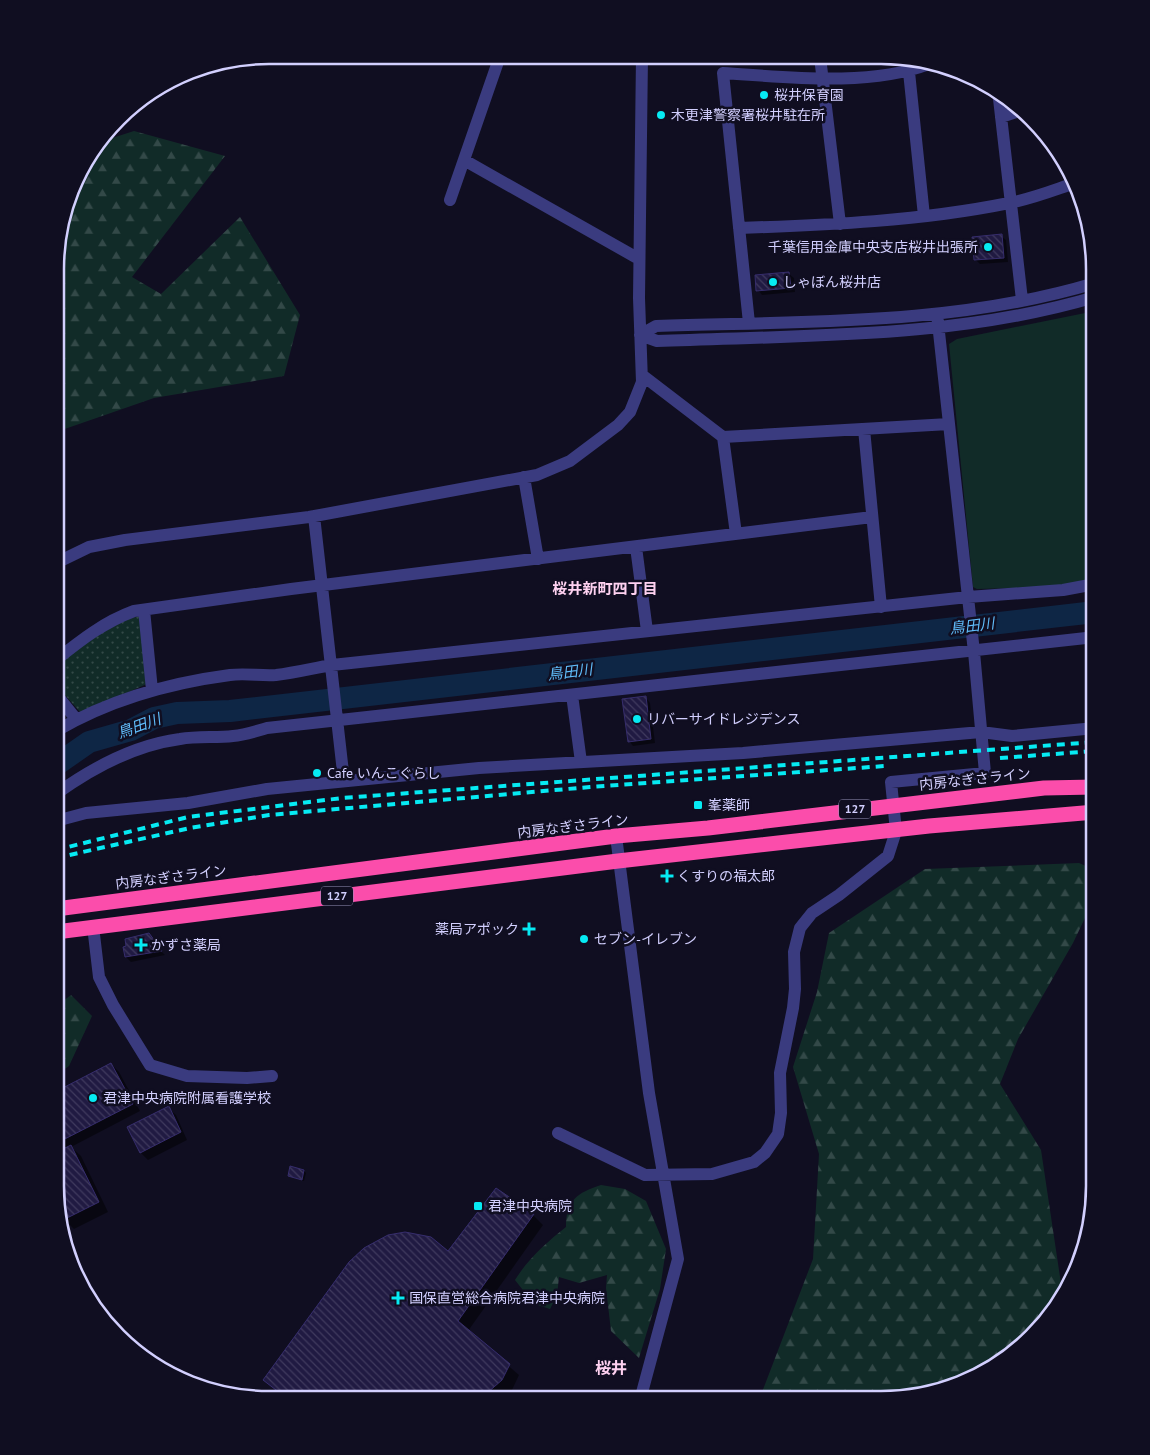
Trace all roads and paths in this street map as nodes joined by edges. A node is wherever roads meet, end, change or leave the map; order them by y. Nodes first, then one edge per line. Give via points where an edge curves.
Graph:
1 (497, 64) edge
2 (642, 64) edge
3 (821, 64) edge
4 (920, 68) edge
5 (909, 72) junction
6 (822, 80) junction
7 (999, 101) edge
8 (1015, 112) edge
9 (1001, 117) junction
10 (464, 160) junction
11 (1069, 185) edge
12 (450, 200) dead end
13 (1011, 203) junction
14 (924, 216) junction
15 (840, 224) junction
16 (739, 228) junction
17 (639, 259) junction
18 (1086, 285) edge
19 (1086, 299) edge
20 (1022, 300) junction
21 (937, 314) junction
22 (749, 323) junction
23 (939, 328) junction
24 (640, 335) junction
25 (642, 375) junction
26 (949, 424) junction
27 (864, 429) junction
28 (723, 438) junction
29 (524, 477) junction
30 (314, 516) junction
31 (872, 517) junction
32 (736, 534) junction
33 (636, 547) junction
34 (64, 559) edge
35 (538, 559) junction
36 (322, 585) junction
37 (1086, 586) edge
38 (968, 602) junction
39 (881, 606) junction
40 (144, 610) junction
41 (648, 631) junction
42 (1086, 638) edge
43 (974, 652) junction
44 (64, 654) edge
45 (333, 668) junction
46 (152, 690) junction
47 (572, 696) junction
48 (64, 704) edge
49 (339, 718) junction
50 (76, 719) junction
51 (64, 726) edge
52 (1086, 729) edge
53 (981, 732) junction
54 (581, 762) junction
55 (344, 781) junction
56 (1086, 787) edge
57 (64, 788) edge
58 (892, 805) junction
59 (1086, 813) edge
60 (64, 819) edge
61 (896, 831) junction
62 (616, 836) junction
63 (618, 861) junction
64 (64, 908) edge
65 (92, 926) junction
66 (64, 931) edge
67 (272, 1076) dead end
68 (558, 1133) dead end
69 (663, 1175) junction
70 (642, 1391) edge

1 - 10 street
2 - 17 street
3 - 6 street
4 - 5 street
5 - 6 street
5 - 14 street
6 - 15 street
6 - 16 street via 723,73
7 - 9 street
8 - 9 street
9 - 13 street
10 - 12 street
10 - 17 street
11 - 13 street
13 - 14 street
13 - 20 street
14 - 15 street
15 - 16 street
16 - 22 street
17 - 24 street
18 - 20 street
19 - 23 street via 1028,314
20 - 21 street
21 - 22 street via 878,320
21 - 23 street
22 - 24 street via 656,326
23 - 24 street via 880,334 657,341
23 - 26 street
24 - 25 street
25 - 28 street
25 - 29 street via 630,412 618,425 570,461 555,469
26 - 27 street
26 - 38 street
27 - 28 street
27 - 31 street
28 - 32 street
29 - 30 street
29 - 35 street
30 - 34 street via 125,540 89,548
30 - 36 street
31 - 32 street
31 - 39 street
32 - 33 street
33 - 35 street
33 - 41 street
35 - 36 street
36 - 40 street
36 - 45 street
37 - 38 street
38 - 39 street
38 - 43 street
39 - 41 street
40 - 44 street via 114,618
40 - 46 street
41 - 45 street
42 - 43 street
43 - 47 street
43 - 53 street
45 - 46 street via 276,675 230,675
45 - 49 street
46 - 50 street
47 - 49 street
47 - 54 street
48 - 50 street
49 - 55 street
49 - 57 street via 235,736 152,744 86,772
50 - 51 street
52 - 53 street via 1012,736
53 - 54 street via 743,753
53 - 58 street via 985,774 891,782
54 - 55 street
55 - 60 street via 267,789 188,803 86,813
56 - 58 highway, 内房なぎさライン / 127 via 1044,788
58 - 61 street
58 - 62 highway, 内房なぎさライン / 127
59 - 61 highway, 127
61 - 63 highway, 127
61 - 69 street via 888,856 812,913 800,928 794,952 796,989 780,1073 778,1134 754,1162 712,1174
62 - 63 street
62 - 64 highway, 内房なぎさライン / 127
63 - 65 highway, 127
63 - 69 street
65 - 66 highway, 127
65 - 67 street via 99,977 150,1065 187,1076
68 - 69 street via 645,1175
69 - 70 street via 678,1259

